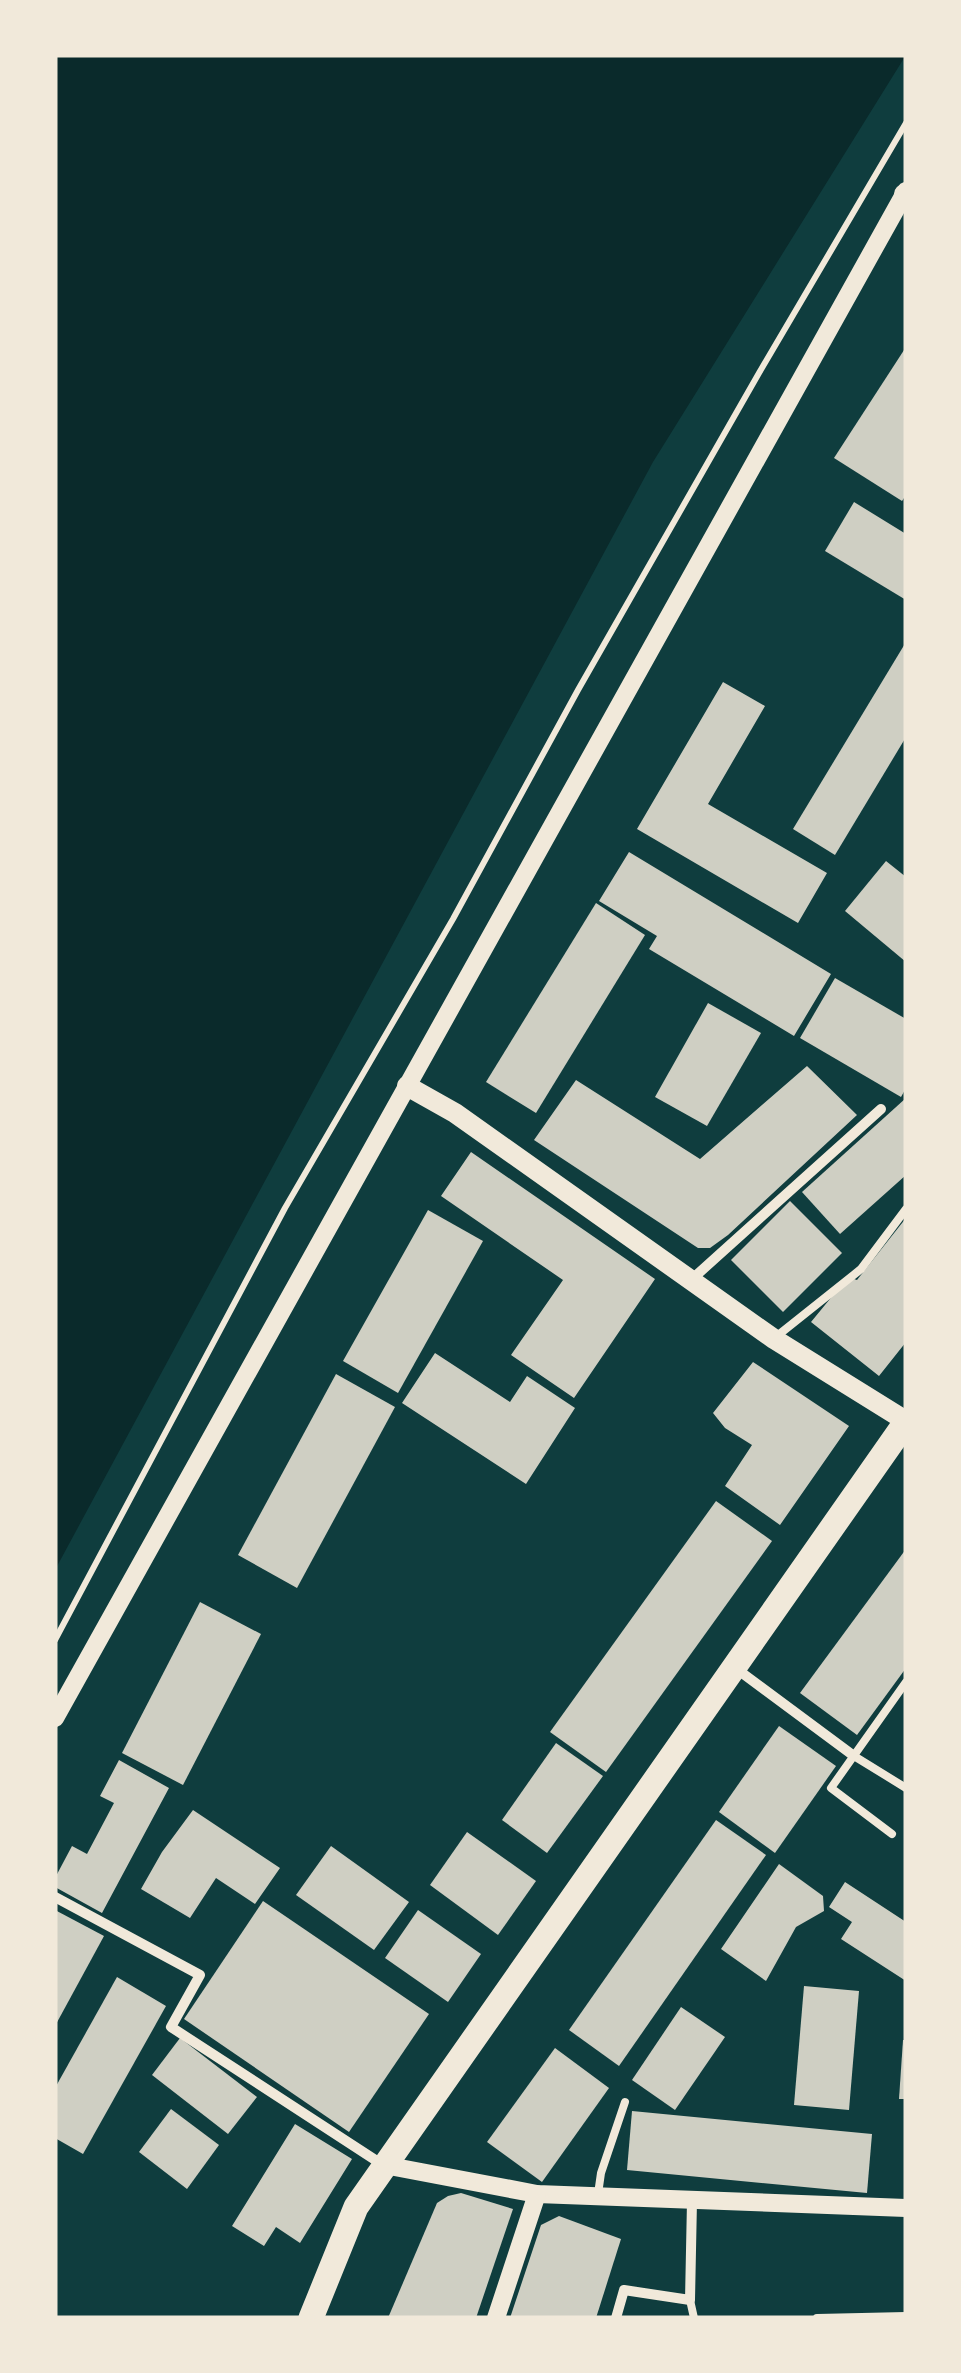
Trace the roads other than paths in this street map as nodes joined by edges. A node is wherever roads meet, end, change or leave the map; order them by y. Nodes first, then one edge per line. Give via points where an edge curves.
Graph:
1 (905, 193) edge
2 (407, 1086) junction
3 (881, 1109) dead end
4 (906, 1208) edge
5 (690, 1280) junction
6 (774, 1339) junction
7 (906, 1422) edge
8 (734, 1667) junction
9 (906, 1682) edge
10 (55, 1718) edge
11 (854, 1756) junction
12 (906, 1788) edge
13 (892, 1834) dead end
14 (55, 1897) edge
15 (625, 2102) dead end
16 (384, 2165) junction
17 (537, 2194) junction
18 (598, 2196) junction
19 (692, 2200) junction
20 (906, 2208) edge
21 (690, 2300) junction
22 (906, 2316) edge
23 (311, 2318) edge
24 (496, 2318) edge
25 (616, 2318) edge
26 (694, 2318) edge
27 (817, 2318) edge

1 - 2 street
2 - 5 main road
2 - 10 street
3 - 5 street
4 - 6 lane via 861,1269
5 - 6 main road
6 - 7 main road
7 - 8 main road
8 - 11 street
8 - 16 main road
9 - 11 lane
11 - 12 lane
11 - 13 lane via 831,1788
14 - 16 street via 200,1974 171,2027
15 - 18 lane
16 - 17 street
16 - 23 main road via 356,2207
17 - 18 street
17 - 24 street
18 - 19 street
19 - 20 street
19 - 21 street
21 - 25 street via 624,2290
21 - 26 lane
22 - 27 lane

